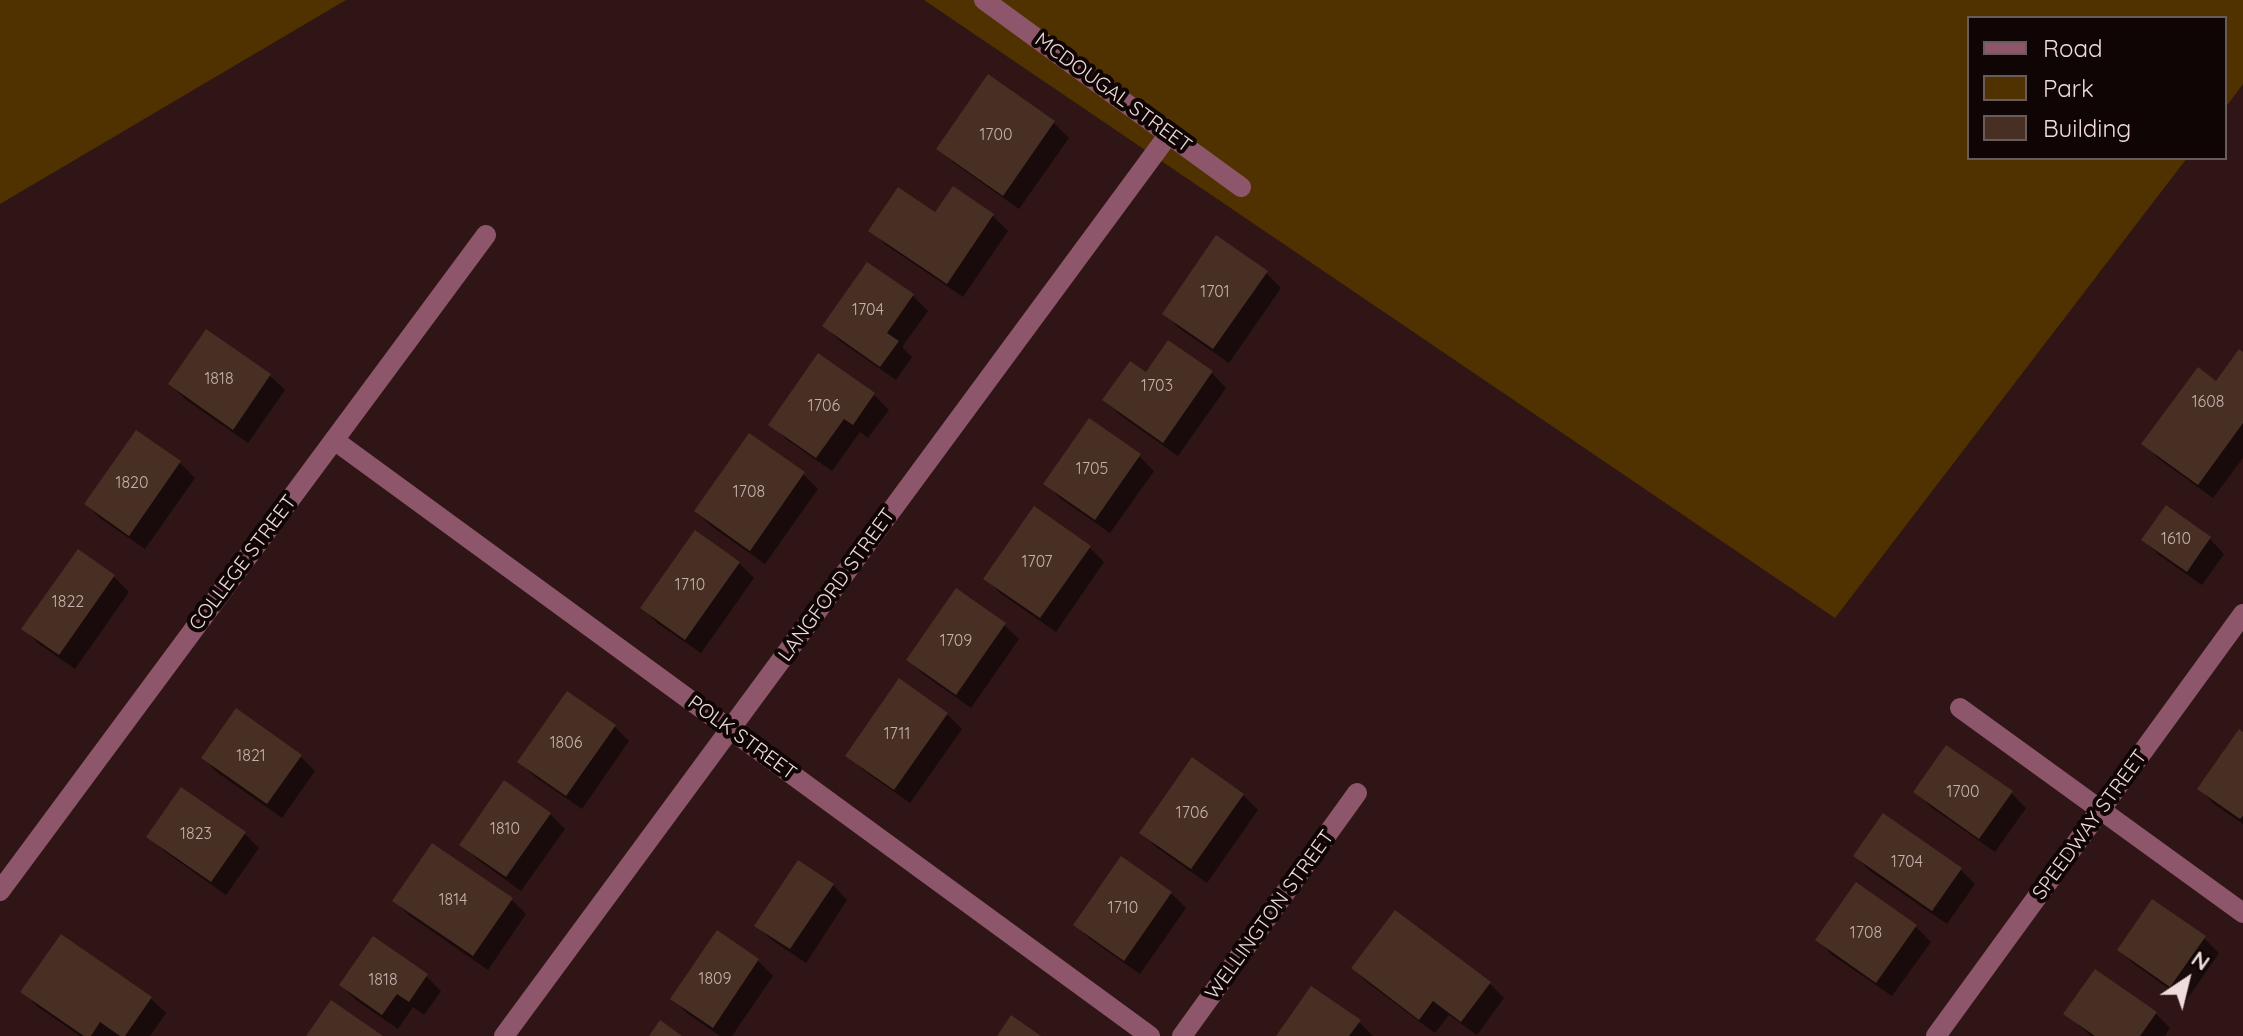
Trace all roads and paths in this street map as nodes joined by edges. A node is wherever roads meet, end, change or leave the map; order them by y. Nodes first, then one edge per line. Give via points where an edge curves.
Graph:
1 (984, 0) edge
2 (1169, 134) junction
3 (1241, 187) dead end
4 (486, 235) dead end
5 (334, 440) junction
6 (2243, 614) edge
7 (1960, 708) dead end
8 (730, 730) junction
9 (1357, 793) dead end
10 (2101, 810) junction
11 (0, 891) edge
12 (2243, 913) edge
13 (504, 1036) edge
14 (1150, 1036) edge
15 (1182, 1036) edge
16 (1936, 1036) edge

1 - 2 street, MCDOUGAL STREET
2 - 3 street, MCDOUGAL STREET
2 - 8 street, LANGFORD STREET
4 - 5 street, COLLEGE STREET
5 - 8 street, POLK STREET
5 - 11 street, COLLEGE STREET
6 - 10 street, SPEEDWAY STREET
7 - 10 street
8 - 13 street, LANGFORD STREET
8 - 14 street, POLK STREET
9 - 15 street, WELLINGTON STREET
10 - 12 street
10 - 16 street, SPEEDWAY STREET

